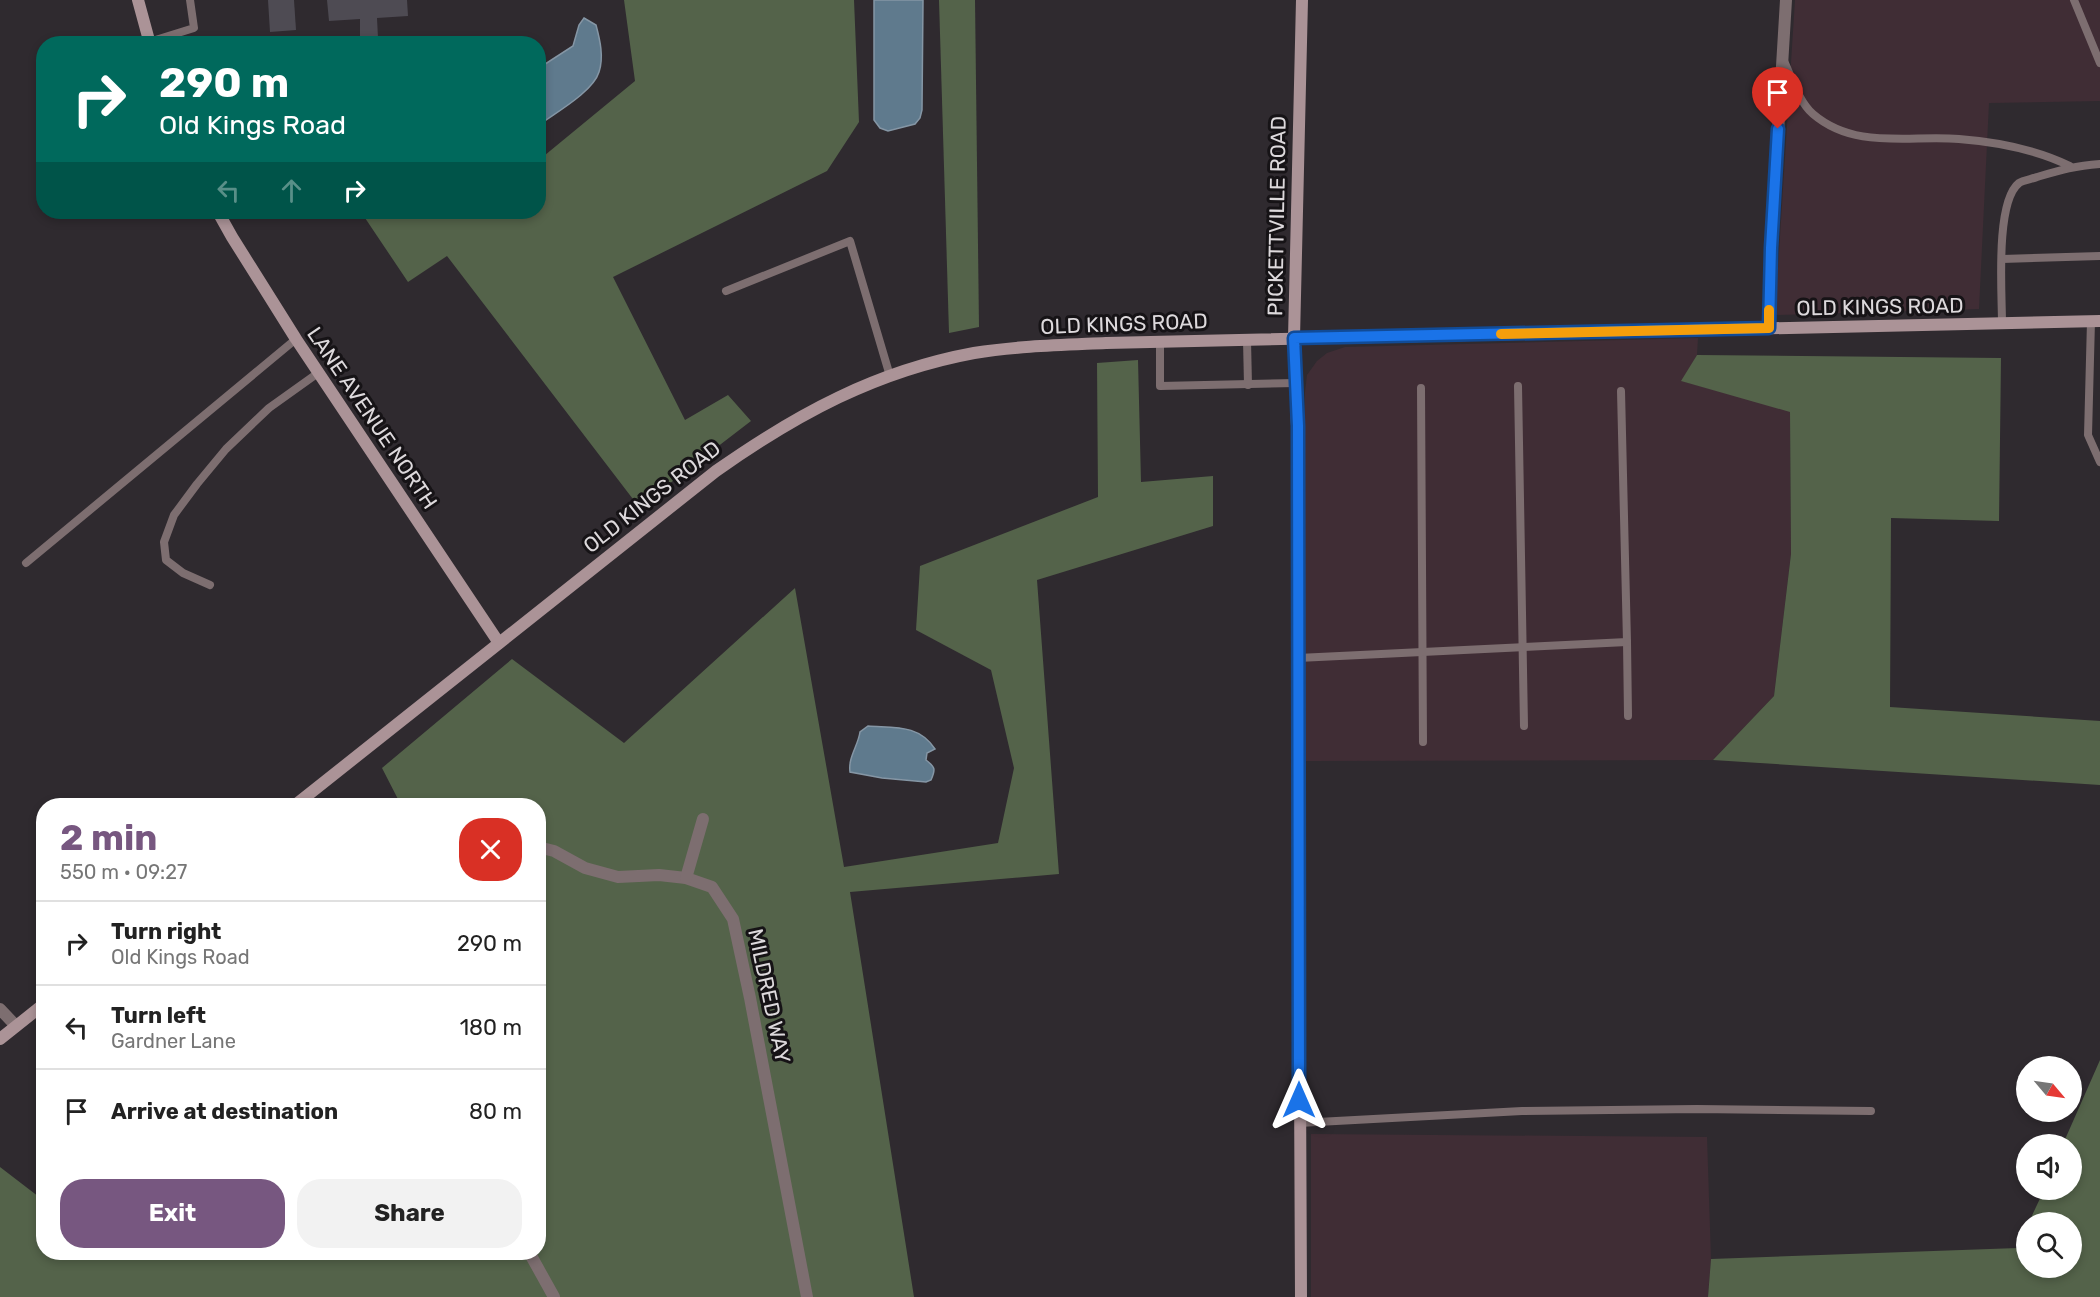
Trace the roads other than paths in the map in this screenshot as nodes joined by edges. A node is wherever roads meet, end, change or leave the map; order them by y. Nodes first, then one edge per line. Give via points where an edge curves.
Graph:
1 (138, 0) edge
2 (190, 0) edge
3 (1302, 0) edge
4 (1786, 0) edge
5 (2074, 0) edge
6 (148, 36) edge
7 (171, 36) edge
8 (1783, 58) junction
9 (2100, 63) edge
10 (2100, 164) edge
11 (2070, 166) junction
12 (222, 219) edge
13 (2100, 256) edge
14 (2002, 259) junction
15 (726, 291) dead end
16 (2096, 321) edge
17 (2002, 323) junction
18 (1769, 328) junction
19 (1294, 338) junction
20 (296, 339) junction
21 (1247, 339) junction
22 (1160, 342) junction
23 (318, 373) junction
24 (890, 376) junction
25 (1296, 383) junction
26 (1248, 385) junction
27 (1518, 386) dead end
28 (1421, 388) dead end
29 (1621, 391) dead end
30 (2100, 462) edge
31 (26, 564) dead end
32 (210, 585) dead end
33 (1627, 642) junction
34 (499, 643) junction
35 (1523, 647) junction
36 (1422, 652) junction
37 (1298, 658) junction
38 (1628, 717) dead end
39 (1524, 726) dead end
40 (1423, 742) dead end
41 (304, 798) edge
42 (703, 819) dead end
43 (546, 849) edge
44 (686, 878) junction
45 (0, 1009) edge
46 (36, 1010) edge
47 (16, 1026) junction
48 (0, 1039) edge
49 (1871, 1111) dead end
50 (1299, 1123) junction
51 (533, 1260) edge
52 (554, 1297) edge
53 (807, 1297) edge
54 (1301, 1297) edge

1 - 6 main road
2 - 7 lane via 194,28
3 - 19 main road, PICKETTVILLE ROAD
4 - 8 street
5 - 9 lane
8 - 11 lane via 1811,112 1830,126 1860,137 1998,143 2050,156
8 - 18 street
10 - 11 lane
11 - 14 lane via 2019,183 2006,207
12 - 20 main road, LANE AVENUE NORTH
13 - 14 lane
14 - 17 lane
15 - 24 lane via 850,241
16 - 17 main road, OLD KINGS ROAD
16 - 30 lane via 2088,435
17 - 18 main road, OLD KINGS ROAD
18 - 19 main road, OLD KINGS ROAD
19 - 21 main road, OLD KINGS ROAD
19 - 25 main road, PICKETTVILLE ROAD
20 - 23 main road, LANE AVENUE NORTH
20 - 31 lane
21 - 22 main road, OLD KINGS ROAD
21 - 26 lane
22 - 24 main road, OLD KINGS ROAD via 975,353
22 - 26 lane via 1160,386
23 - 32 lane via 269,408 226,449 174,515 164,542 166,560
23 - 34 main road, LANE AVENUE NORTH
24 - 34 main road, OLD KINGS ROAD via 818,406 765,436
25 - 26 lane
25 - 37 main road, PICKETTVILLE ROAD
27 - 35 lane
28 - 36 lane
29 - 33 lane
33 - 35 lane
33 - 38 lane
34 - 41 main road, OLD KINGS ROAD
35 - 36 lane
35 - 39 lane
36 - 37 lane
36 - 40 lane
37 - 50 main road, PICKETTVILLE ROAD
42 - 44 street
43 - 44 street, MILDRED WAY via 585,868 618,877
44 - 53 street, MILDRED WAY via 712,887 733,919
45 - 47 street
46 - 47 main road
47 - 48 main road
49 - 50 lane via 1522,1111
50 - 54 main road, PICKETTVILLE ROAD
51 - 52 street

